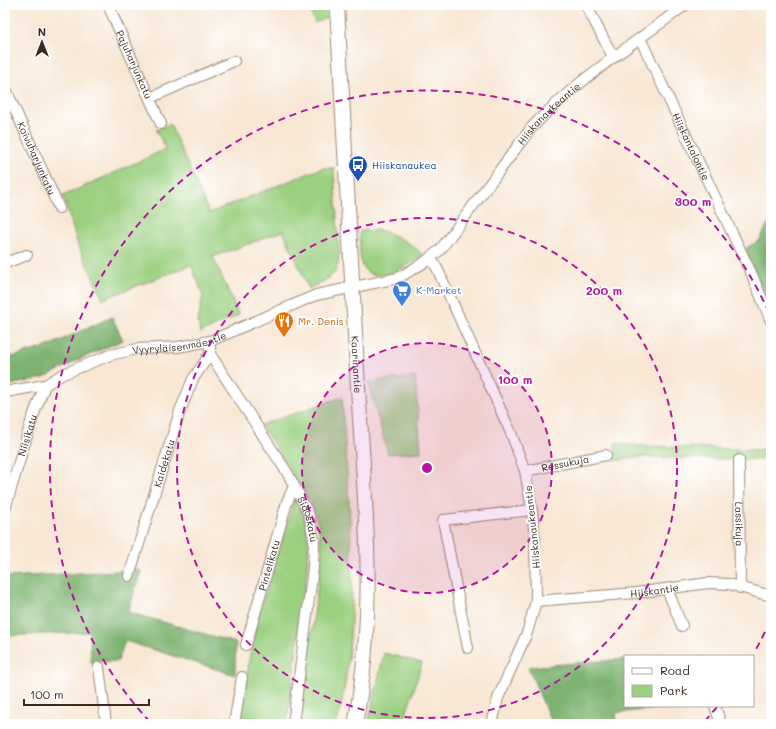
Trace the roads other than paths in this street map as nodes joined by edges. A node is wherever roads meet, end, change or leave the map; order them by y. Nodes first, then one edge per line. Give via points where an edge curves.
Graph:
1 (108, 5) edge
2 (337, 5) edge
3 (586, 5) edge
4 (685, 5) edge
5 (640, 38) junction
6 (613, 57) junction
7 (234, 61) dead end
8 (5, 87) edge
9 (150, 98) junction
10 (161, 124) dead end
11 (60, 208) dead end
12 (440, 250) junction
13 (27, 255) dead end
14 (5, 263) edge
15 (353, 288) junction
16 (771, 321) edge
17 (210, 341) junction
18 (210, 354) junction
19 (44, 385) junction
20 (5, 392) edge
21 (606, 455) dead end
22 (739, 460) dead end
23 (525, 471) junction
24 (294, 486) junction
25 (5, 509) edge
26 (532, 510) junction
27 (128, 576) dead end
28 (740, 588) junction
29 (667, 589) junction
30 (771, 596) edge
31 (536, 601) junction
32 (682, 626) dead end
33 (246, 645) dead end
34 (468, 648) dead end
35 (99, 667) dead end
36 (242, 678) dead end
37 (715, 707) edge
38 (106, 724) edge
39 (234, 724) edge
40 (293, 724) edge
41 (355, 724) edge
42 (492, 724) edge
43 (721, 724) edge

1 - 9 street, Pajuharjunkatu
2 - 15 main road, Kaarinantie
3 - 6 street
4 - 5 street, Hiiskanaukeantie
5 - 6 street, Hiiskanaukeantie
5 - 16 street, Hiiskantalontie via 752,275
6 - 12 street, Hiiskanaukeantie via 575,86 532,127
7 - 9 street
8 - 11 street, Koivuharjunkatu
9 - 10 street, Pajuharjunkatu
12 - 15 street, Hiiskanaukeantie via 398,278
12 - 23 street, Hiiskanaukeantie via 430,258 486,374 512,433
13 - 14 street
15 - 17 street, Vyyryläisenmäentie via 316,295
15 - 41 main road, Kaarinantie via 367,526 368,595 364,669
17 - 18 street
17 - 19 street, Vyyryläisenmäentie via 110,355 63,374
18 - 24 street, Sidoskatu
18 - 27 street, Kaidekatu via 193,379 180,411
19 - 20 street, Vyyryläisenmäentie
19 - 25 street, Niisikatu
21 - 23 street, Ressukuja
22 - 28 street, Lassikuja
23 - 26 street, Hiiskanaukeantie
24 - 33 street, Pintelikatu via 287,502
24 - 40 street, Sidoskatu via 309,514 314,554
26 - 31 street, Hiiskanaukeantie
26 - 34 street via 443,520
28 - 29 street, Hiiskantie via 718,583
28 - 30 street, Hiiskantie
29 - 31 street, Hiiskantie
29 - 32 street
31 - 42 street, Hiiskanaukeantie via 527,633 498,698
35 - 38 street
36 - 39 street
37 - 43 street

